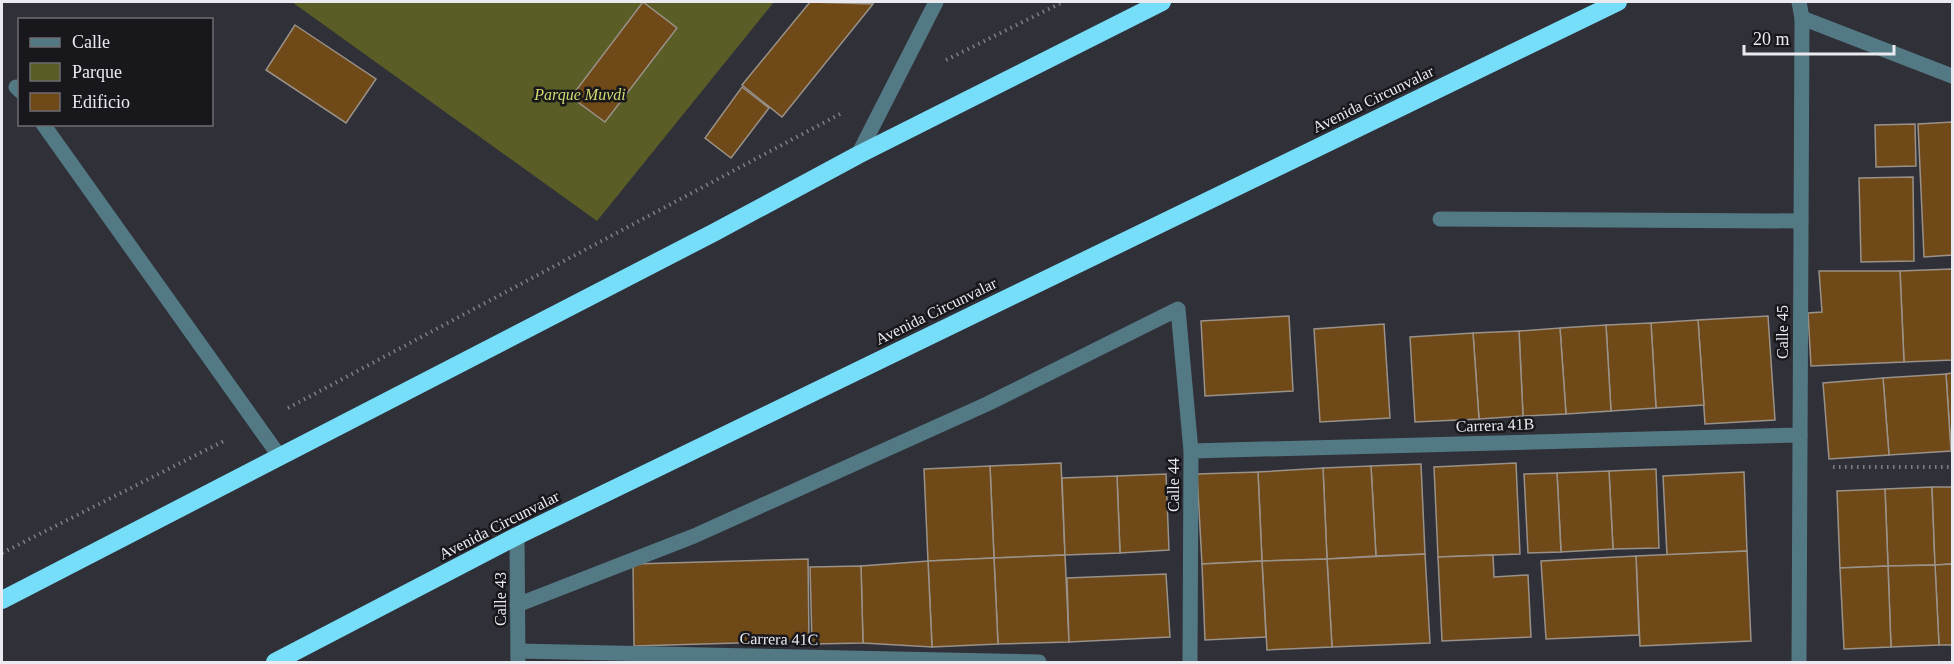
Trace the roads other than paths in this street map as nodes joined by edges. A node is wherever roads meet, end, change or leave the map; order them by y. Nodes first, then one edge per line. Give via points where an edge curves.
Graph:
1 (936, 2) edge
2 (1162, 2) edge
3 (1618, 2) edge
4 (1799, 2) edge
5 (1802, 18) junction
6 (1953, 76) edge
7 (44, 126) edge
8 (858, 155) junction
9 (1440, 219) dead end
10 (1801, 220) junction
11 (1800, 435) junction
12 (1191, 451) junction
13 (280, 457) junction
14 (517, 536) junction
15 (2, 600) edge
16 (518, 605) junction
17 (518, 657) edge
18 (275, 663) edge
19 (1039, 663) edge
20 (1190, 663) edge
21 (1798, 663) edge

1 - 8 street
2 - 8 highway
3 - 14 highway, Avenida Circunvalar
4 - 5 street, Calle 45
5 - 6 street
5 - 10 street, Calle 45
7 - 13 street
8 - 13 highway
9 - 10 street
10 - 11 street, Calle 45
11 - 12 street, Carrera 41B
11 - 21 street, Calle 45
12 - 16 street, Calle 44 via 1178,309 987,404 694,536
12 - 20 street, Calle 44
13 - 15 highway
14 - 16 street, Calle 43
14 - 18 highway, Avenida Circunvalar
16 - 17 street, Calle 43
17 - 19 street, Carrera 41C

